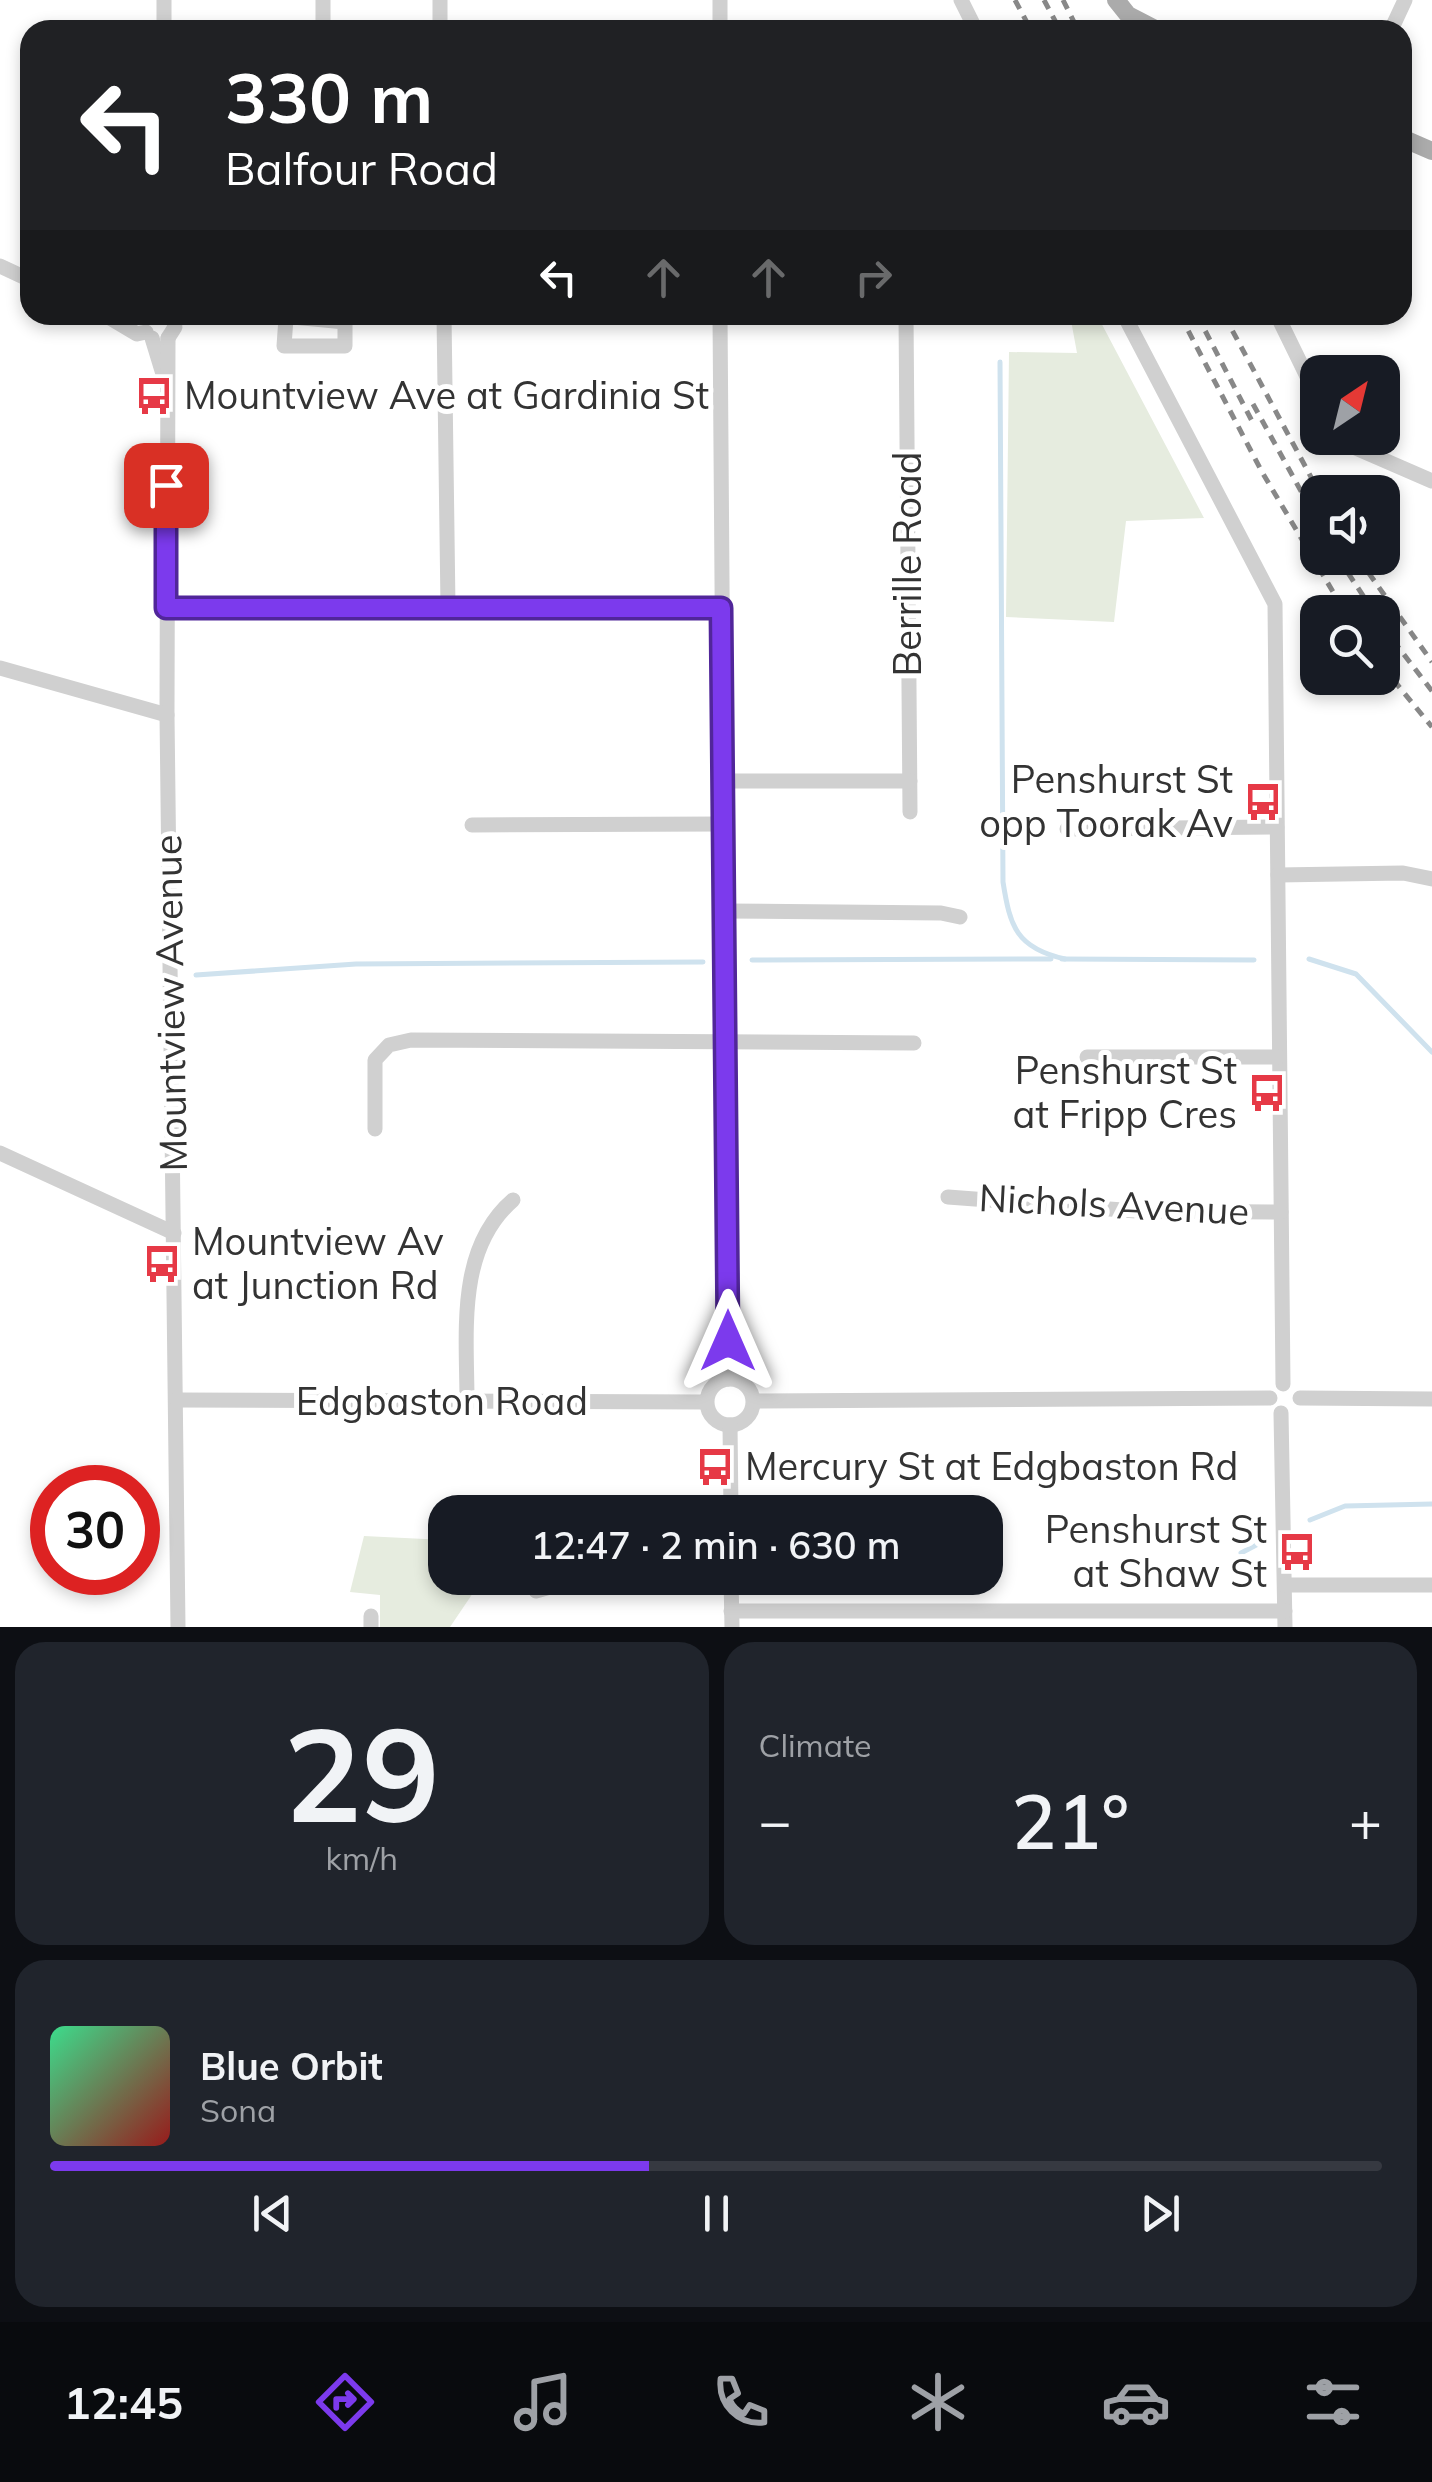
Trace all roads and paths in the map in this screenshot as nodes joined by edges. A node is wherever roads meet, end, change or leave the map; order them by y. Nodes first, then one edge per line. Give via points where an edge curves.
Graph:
1 (1116, 0) edge
2 (1137, 20) edge
3 (122, 325) edge
4 (152, 325) edge
5 (175, 325) edge
6 (444, 325) edge
7 (720, 325) edge
8 (906, 325) edge
9 (1129, 325) edge
10 (1281, 325) edge
11 (156, 336) junction
12 (1300, 362) edge
13 (1372, 455) edge
14 (1432, 481) edge
15 (448, 607) junction
16 (166, 608) junction
17 (721, 608) junction
18 (0, 668) edge
19 (167, 715) junction
20 (724, 780) junction
21 (910, 781) junction
22 (910, 812) dead end
23 (724, 824) junction
24 (472, 825) dead end
25 (1277, 826) junction
26 (1067, 828) dead end
27 (1278, 875) junction
28 (1432, 880) edge
29 (725, 911) junction
30 (960, 917) dead end
31 (727, 1042) junction
32 (914, 1043) dead end
33 (1087, 1057) dead end
34 (1278, 1057) junction
35 (375, 1129) dead end
36 (0, 1153) edge
37 (948, 1196) dead end
38 (514, 1200) dead end
39 (1281, 1212) junction
40 (174, 1233) junction
41 (728, 1378) junction
42 (1283, 1384) junction
43 (1270, 1398) junction
44 (1300, 1398) junction
45 (1432, 1399) edge
46 (177, 1400) junction
47 (754, 1401) junction
48 (468, 1402) junction
49 (706, 1402) junction
50 (1281, 1413) junction
51 (730, 1425) junction
52 (730, 1495) edge
53 (1285, 1585) junction
54 (1432, 1585) edge
55 (732, 1619) edge
56 (912, 1619) edge
57 (1285, 1619) edge
58 (178, 1627) edge

1 - 2 main road
3 - 11 street
4 - 11 street
5 - 11 street
6 - 15 street
7 - 17 street
8 - 21 street, Berrille Road
9 - 25 street via 1269,586 1276,622
10 - 12 street
11 - 16 street, Mountview Avenue via 165,378
13 - 14 street
15 - 16 street
15 - 17 street
16 - 19 street, Mountview Avenue
17 - 20 street
18 - 19 street
19 - 40 street, Mountview Avenue
20 - 21 street
20 - 23 street
21 - 22 street, Berrille Road
23 - 24 street
23 - 29 street
25 - 26 street
25 - 27 street
27 - 28 street via 1404,874
27 - 34 street
29 - 30 street
29 - 31 street
31 - 32 street
31 - 35 street via 389,1045 376,1060
31 - 41 street
33 - 34 street
34 - 39 street
36 - 40 street
37 - 39 street, Nichols Avenue via 1136,1211
38 - 48 street via 491,1219 469,1284
39 - 42 street
40 - 46 street, Mountview Avenue
41 - 47 street via 748,1388
41 - 49 street via 710,1388
42 - 43 street
42 - 44 street
43 - 47 street
43 - 50 street
44 - 45 street
44 - 50 street via 1294,1410
46 - 48 street, Edgbaston Road
46 - 58 street, Mountview Avenue
47 - 51 street via 749,1415
48 - 49 street, Edgbaston Road
49 - 51 street via 716,1420
50 - 53 street
51 - 52 street
53 - 54 street
53 - 57 street
55 - 56 street
56 - 57 street

